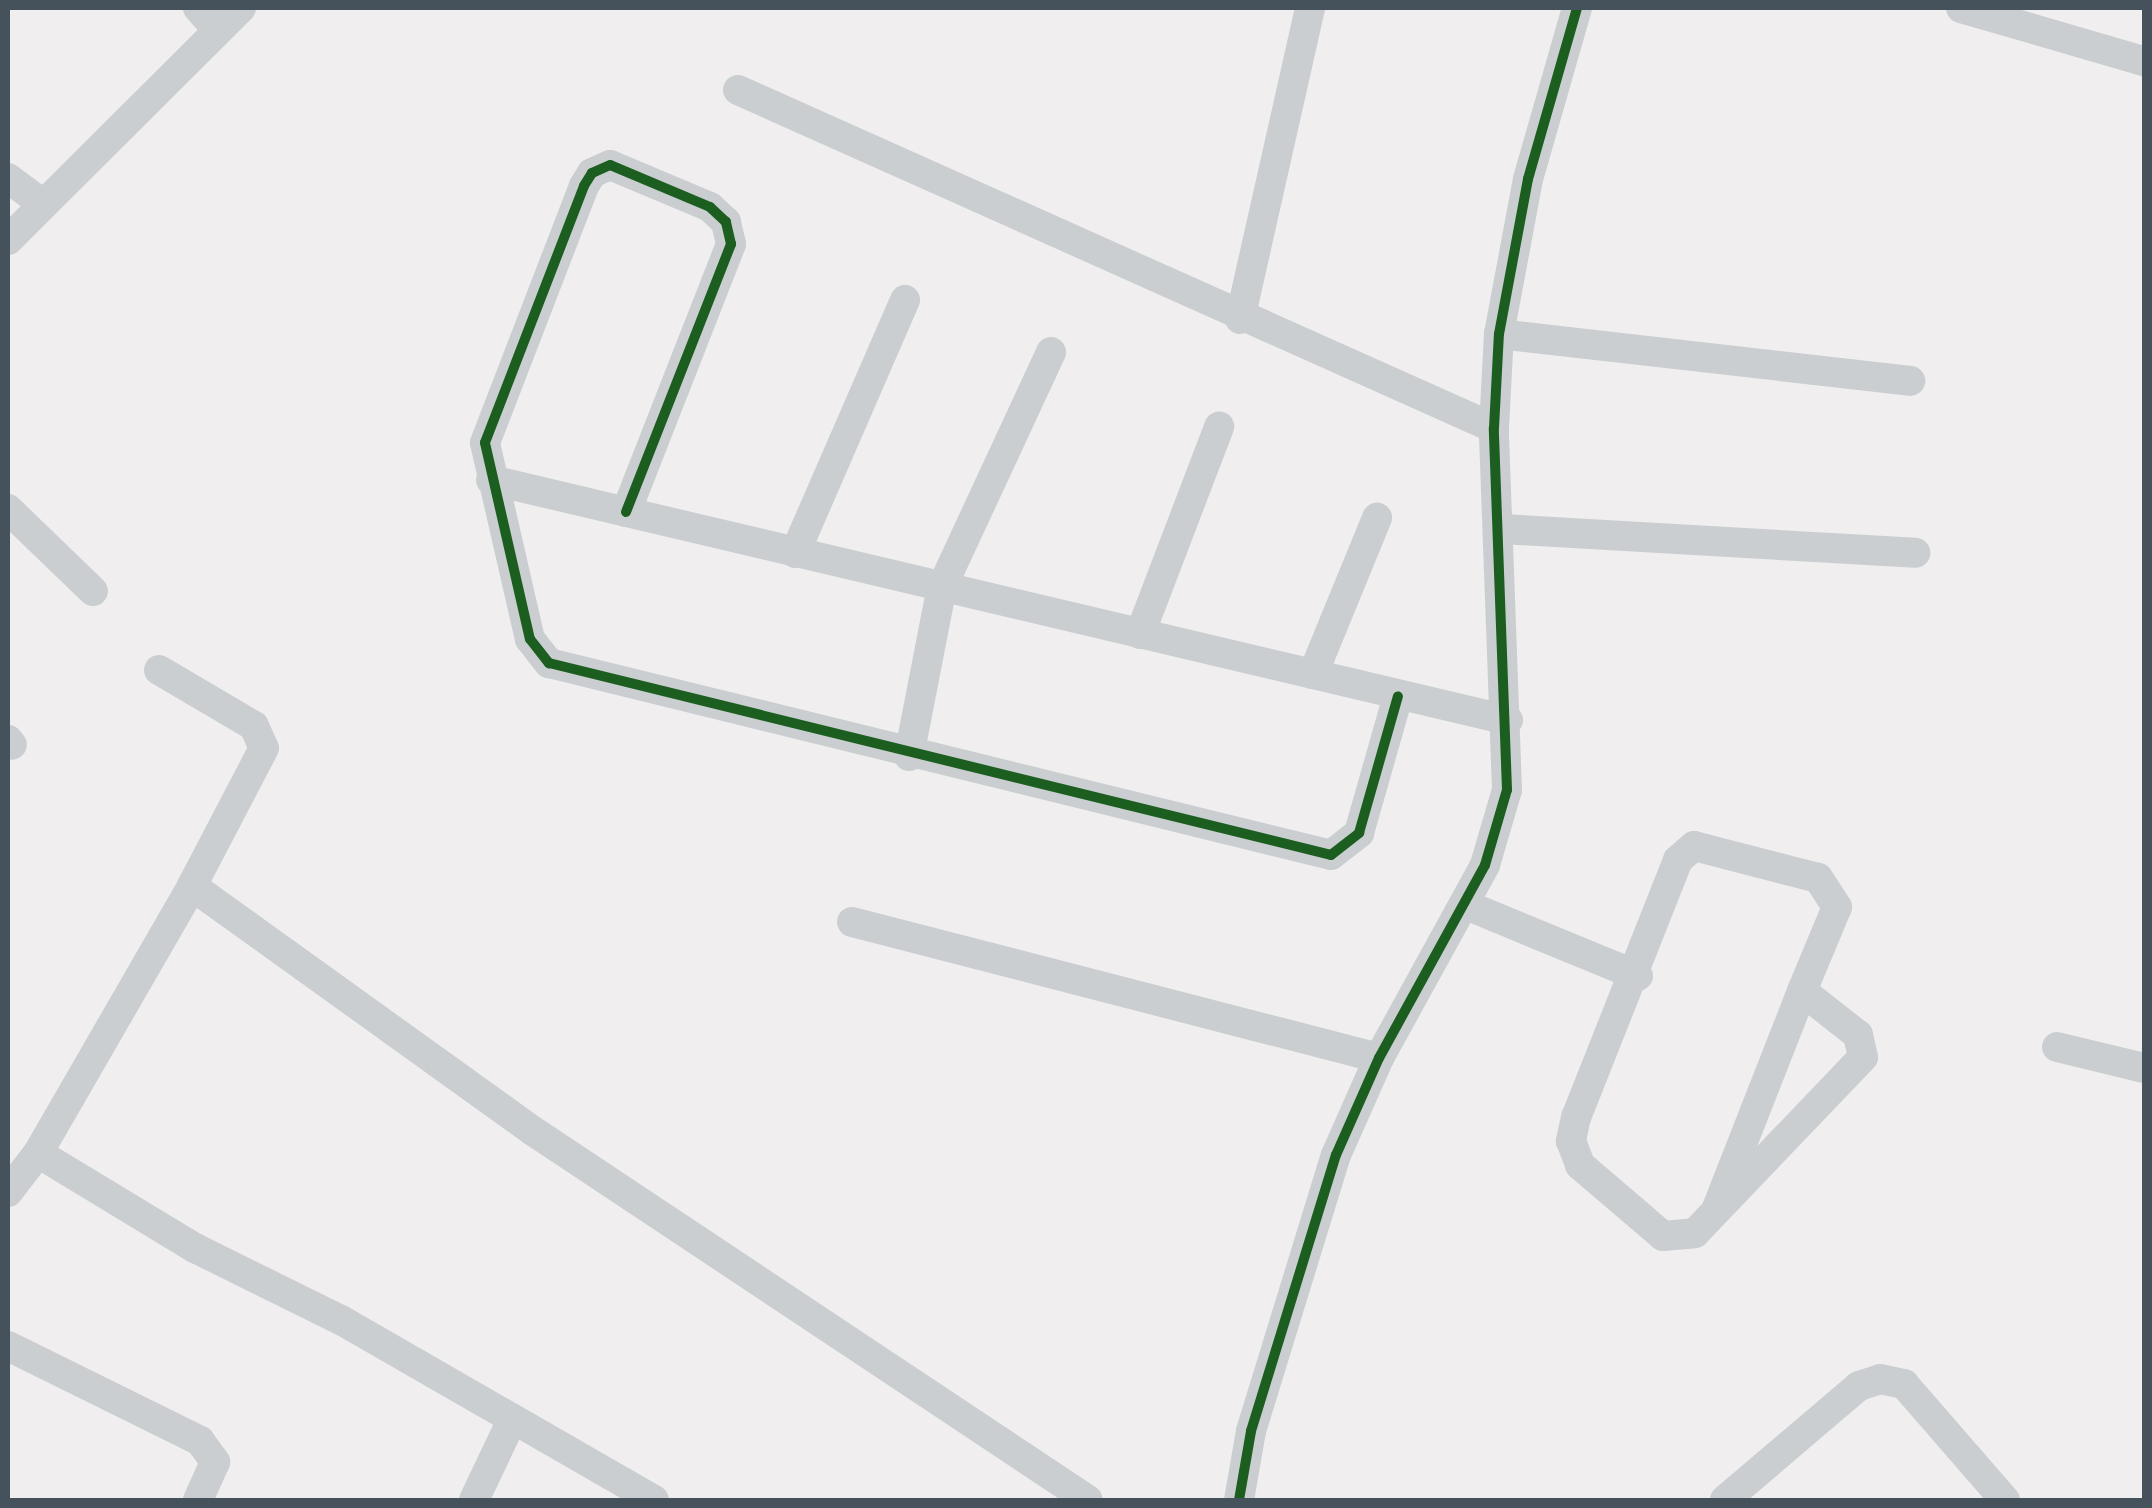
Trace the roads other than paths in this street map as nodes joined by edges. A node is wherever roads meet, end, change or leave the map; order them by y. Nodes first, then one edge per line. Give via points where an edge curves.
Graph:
1 (240, 8) edge
2 (1310, 8) edge
3 (1576, 8) edge
4 (1961, 8) edge
5 (208, 19) edge
6 (2144, 61) edge
7 (738, 90) dead end
8 (8, 178) edge
9 (43, 204) junction
10 (8, 240) edge
11 (906, 300) dead end
12 (1240, 319) junction
13 (1499, 334) junction
14 (1052, 352) dead end
15 (1910, 381) dead end
16 (1220, 428) dead end
17 (1494, 428) junction
18 (490, 480) junction
19 (8, 510) edge
20 (626, 512) junction
21 (1377, 518) dead end
22 (1502, 530) junction
23 (795, 553) junction
24 (1915, 553) dead end
25 (942, 587) junction
26 (93, 591) dead end
27 (1140, 634) junction
28 (159, 670) dead end
29 (1313, 674) junction
30 (1398, 696) junction
31 (1508, 720) junction
32 (909, 756) junction
33 (192, 886) junction
34 (1466, 905) junction
35 (852, 922) dead end
36 (1638, 976) junction
37 (1802, 991) junction
38 (2057, 1047) dead end
39 (1379, 1058) junction
40 (2144, 1068) edge
41 (38, 1153) junction
42 (8, 1192) edge
43 (1717, 1208) junction
44 (8, 1346) edge
45 (512, 1420) junction
46 (198, 1500) edge
47 (474, 1500) edge
48 (654, 1500) edge
49 (1088, 1500) edge
50 (1240, 1500) edge
51 (1725, 1500) edge
52 (2005, 1500) edge

1 - 5 street
2 - 12 street
3 - 13 street via 1528,179
4 - 6 street
5 - 9 street
7 - 12 street
8 - 9 street
9 - 10 street
11 - 23 street
12 - 17 street
13 - 15 street
13 - 17 street
14 - 25 street
16 - 27 street
17 - 22 street
18 - 20 street
18 - 20 street via 485,443 584,186 592,172 610,165 710,206 726,222 731,244
18 - 32 street via 530,639 550,663
19 - 26 street
20 - 23 street
21 - 29 street
22 - 24 street
22 - 31 street
23 - 25 street
25 - 27 street
25 - 32 street
27 - 29 street
28 - 33 street via 254,726 264,748
29 - 30 street
30 - 31 street
30 - 32 street via 1359,834 1331,855
31 - 34 street via 1507,790
33 - 41 street
33 - 49 street via 532,1131
34 - 36 street
34 - 39 street
35 - 39 street
36 - 37 street via 1678,860 1694,846 1710,846 1818,878 1831,890 1837,907
36 - 43 street via 1571,1141 1580,1166 1662,1236 1696,1233
37 - 43 street
37 - 43 street via 1858,1036 1863,1057
38 - 40 street
39 - 50 street via 1336,1155 1294,1280 1251,1431
41 - 42 street
41 - 45 street via 195,1248 340,1320
44 - 46 street via 200,1441 215,1462
45 - 47 street
45 - 48 street
51 - 52 street via 1859,1386 1880,1378 1904,1384

